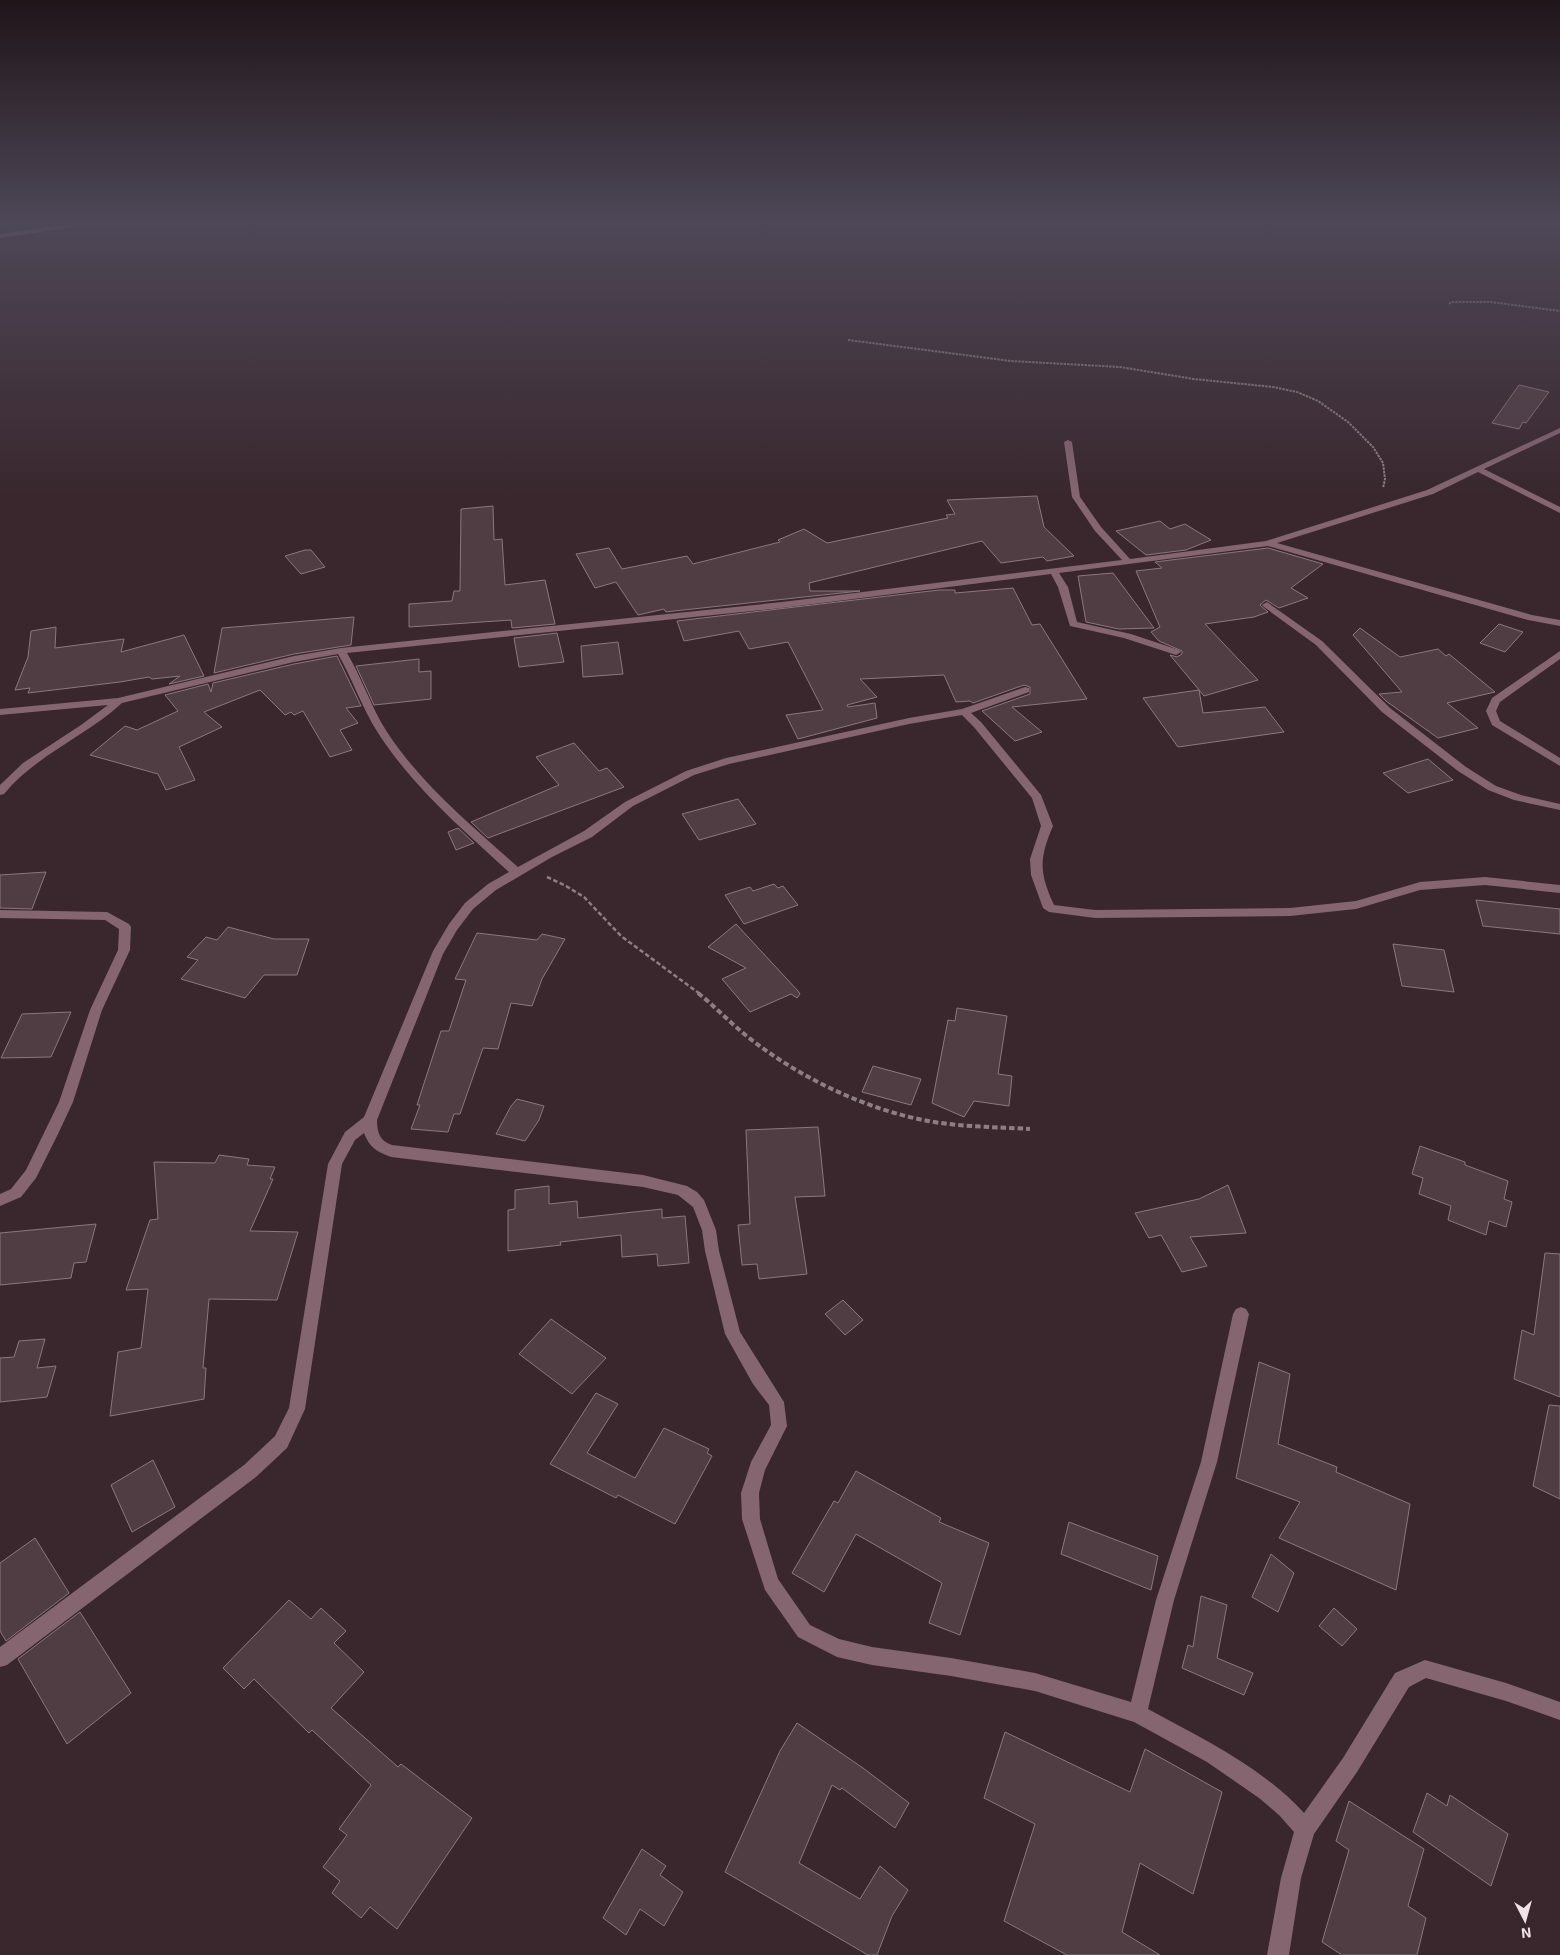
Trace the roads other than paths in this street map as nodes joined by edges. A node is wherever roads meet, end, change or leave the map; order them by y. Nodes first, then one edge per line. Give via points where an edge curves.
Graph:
1 (1560, 430) edge
2 (1068, 442) dead end
3 (1478, 469) junction
4 (1560, 510) edge
5 (1268, 543) junction
6 (1128, 562) junction
7 (1054, 572) junction
8 (1267, 605) dead end
9 (1560, 623) edge
10 (341, 651) junction
11 (1176, 652) dead end
12 (1560, 654) edge
13 (1025, 690) dead end
14 (118, 701) junction
15 (0, 712) edge
16 (964, 712) junction
17 (1560, 763) edge
18 (0, 792) edge
19 (1560, 807) edge
20 (517, 872) junction
21 (1560, 889) edge
22 (0, 914) edge
23 (370, 1120) junction
24 (0, 1200) edge
25 (1241, 1314) dead end
26 (0, 1658) edge
27 (1560, 1711) edge
28 (1138, 1714) junction
29 (1305, 1830) junction
30 (1278, 1955) edge

1 - 3 street
2 - 6 street via 1076,497 1098,529
3 - 4 street
3 - 5 street via 1430,492
5 - 6 street
5 - 9 street via 1523,616
6 - 7 street
7 - 10 street via 773,606
7 - 11 street via 1063,588 1073,624 1146,641
8 - 19 street via 1319,643 1386,710 1462,769 1509,795
10 - 14 street
10 - 20 street via 388,742 410,769
12 - 17 street via 1496,700 1492,710 1496,723
13 - 16 street
14 - 15 street
14 - 18 street via 90,725 28,764
16 - 20 street via 726,761 690,773 629,804 588,834
16 - 21 street via 1037,797 1047,826 1035,853 1036,878 1049,908 1095,914 1290,912 1356,906 1420,886 1485,881
20 - 23 street via 469,906 453,927 437,954
22 - 24 street via 107,916 125,927 124,950 96,1010 59,1118 31,1174 16,1193
23 - 26 street via 350,1136 335,1164 296,1410 281,1442 250,1472
23 - 28 street via 373,1139 391,1151 643,1181 670,1186 692,1196 699,1204 709,1230 733,1334 776,1402 779,1414 779,1426 758,1468 750,1493 751,1519 771,1584 804,1631 837,1648 1035,1682
25 - 28 street via 1209,1462 1165,1600
27 - 29 street via 1425,1669 1402,1680
28 - 29 street via 1214,1756 1266,1791
29 - 30 street via 1291,1878

